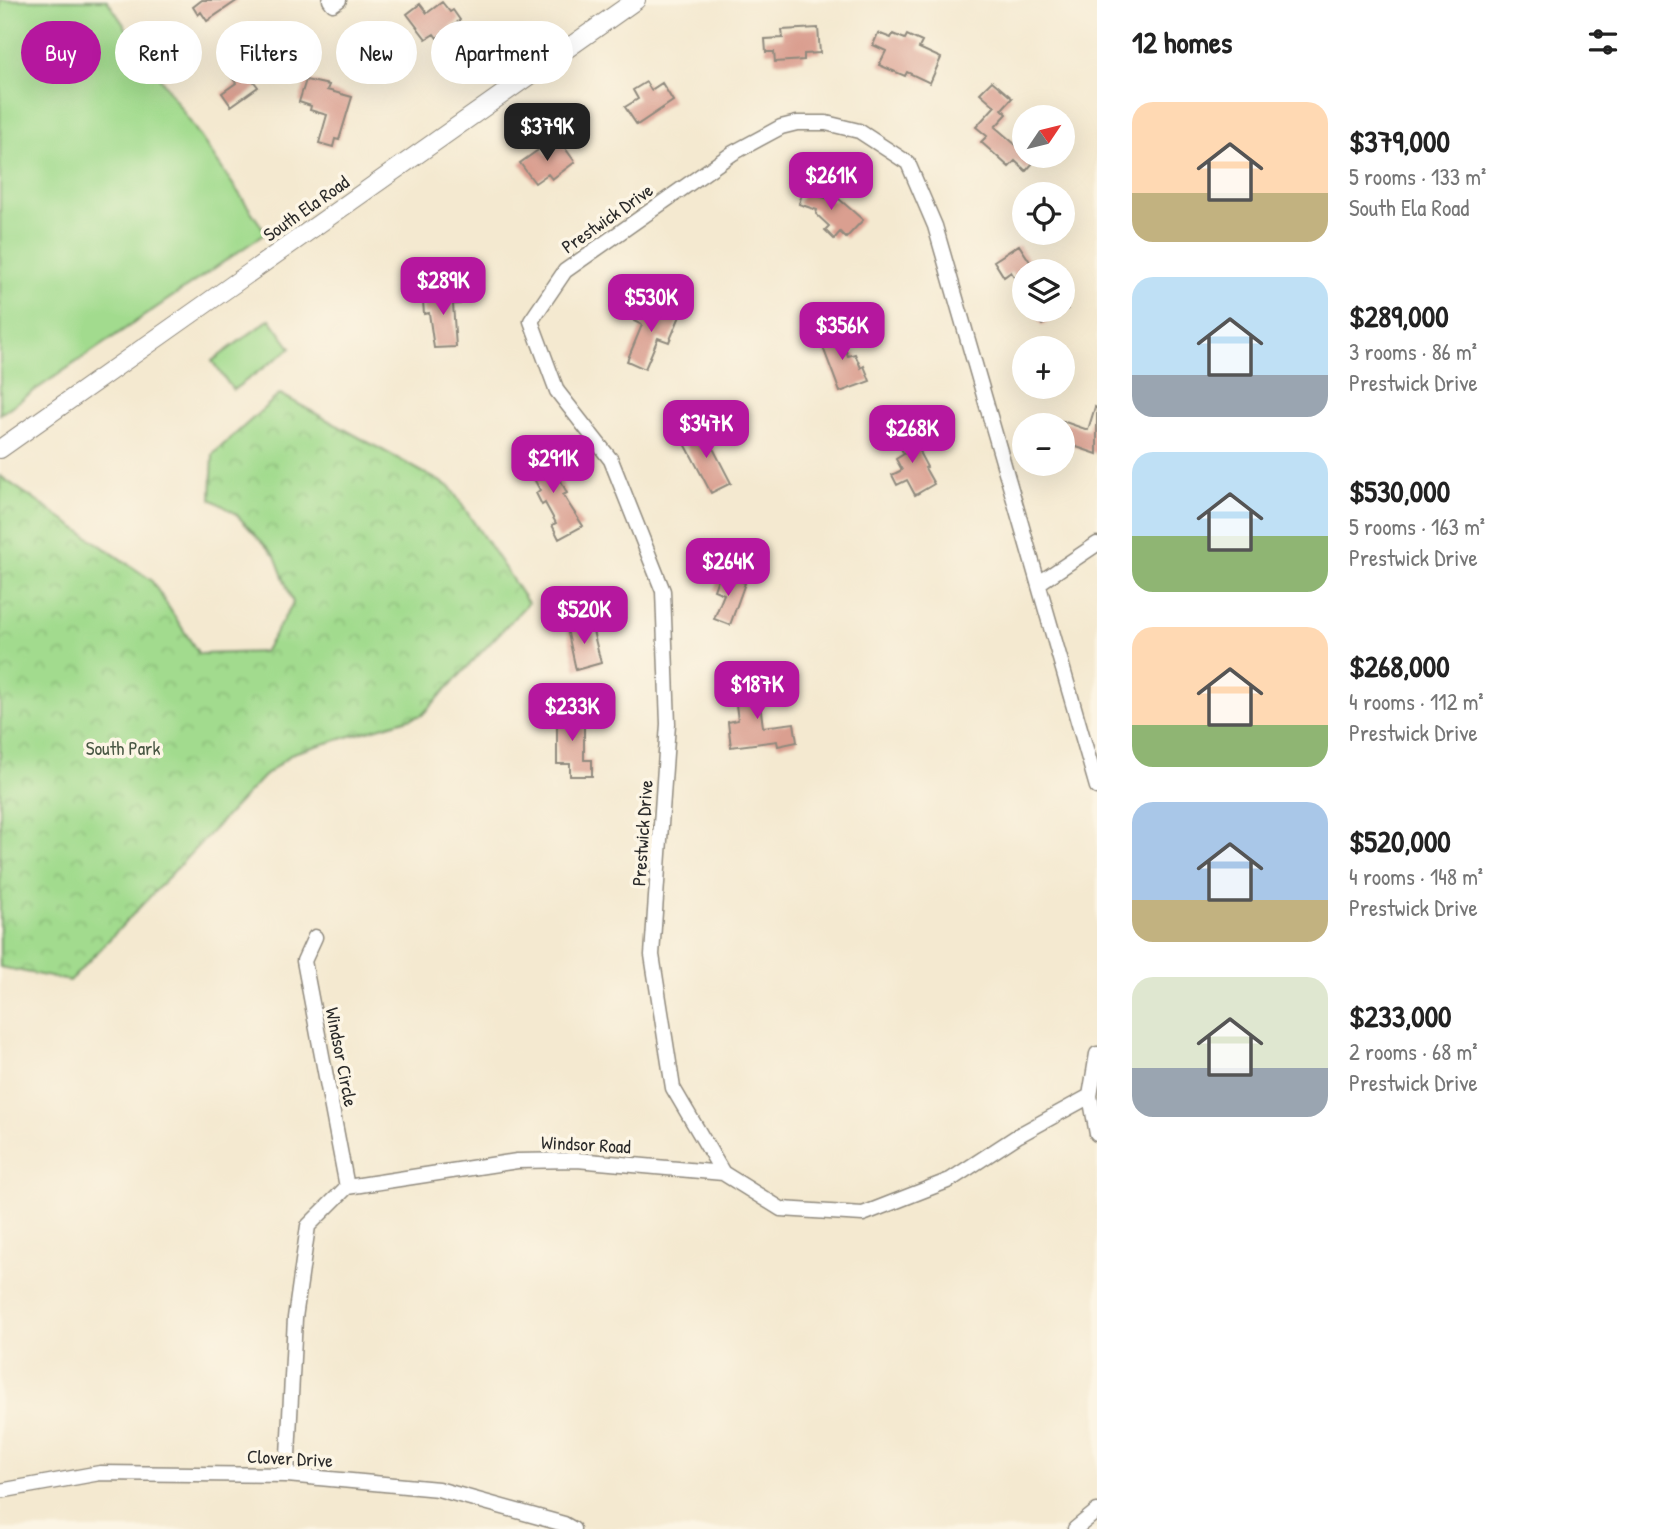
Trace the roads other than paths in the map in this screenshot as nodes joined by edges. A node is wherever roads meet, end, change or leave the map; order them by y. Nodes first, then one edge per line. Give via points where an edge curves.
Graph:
1 (330, 0) edge
2 (339, 0) edge
3 (636, 0) edge
4 (0, 449) edge
5 (1097, 544) edge
6 (1039, 583) junction
7 (1097, 787) edge
8 (315, 937) dead end
9 (1097, 1054) edge
10 (1090, 1096) junction
11 (1097, 1134) edge
12 (723, 1173) junction
13 (347, 1187) junction
14 (287, 1475) junction
15 (0, 1491) edge
16 (1097, 1511) edge
17 (573, 1529) edge
18 (1075, 1529) edge

1 - 2 street via 333,4
3 - 4 main road, South Ela Road
5 - 6 street
6 - 7 street
6 - 12 street, Prestwick Drive via 935,226 908,163 859,131 826,123 797,123 733,152 565,271 531,321 557,391 611,460 663,591 668,724 652,955 673,1088
8 - 13 street, Windsor Circle via 304,961
9 - 10 street
10 - 11 street
10 - 12 street, Windsor Road via 950,1180 863,1214 781,1209
12 - 13 street, Windsor Road via 577,1160 517,1161
13 - 14 street via 308,1226 295,1318
14 - 15 street, Clover Drive via 100,1473
14 - 17 street, Clover Drive via 438,1489
16 - 18 street

